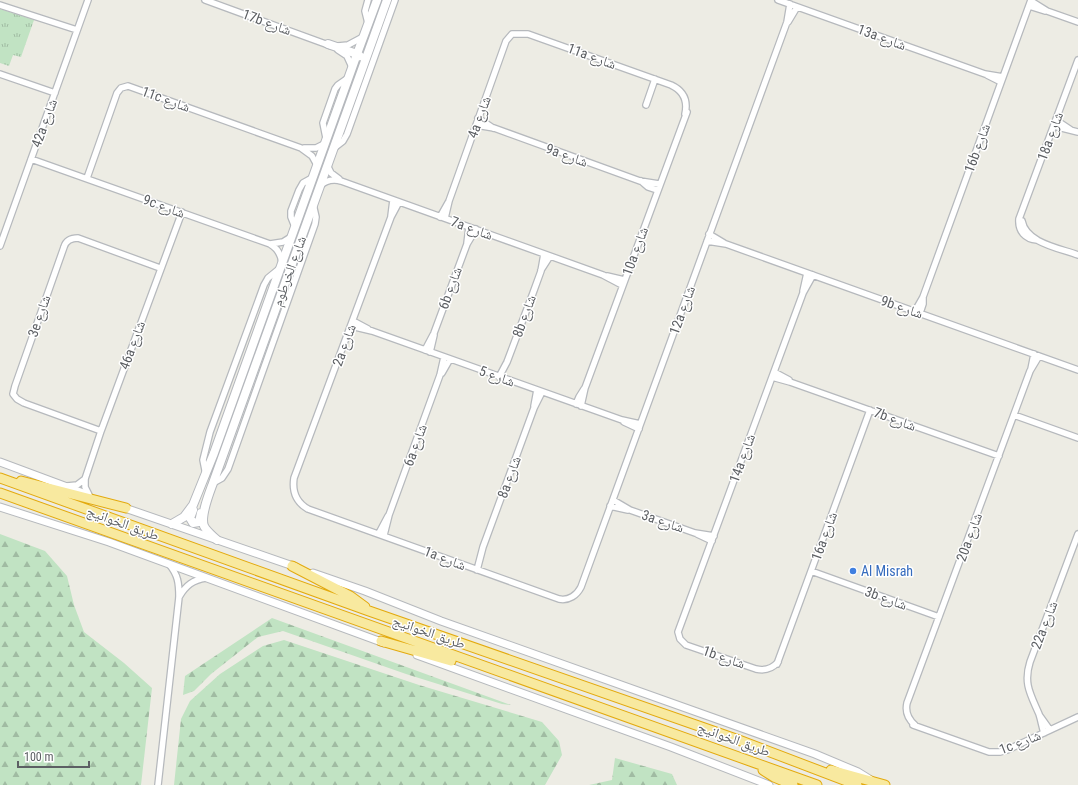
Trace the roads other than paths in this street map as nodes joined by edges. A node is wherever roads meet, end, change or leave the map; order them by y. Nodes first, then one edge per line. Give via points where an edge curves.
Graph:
1 (88, 0) edge
2 (205, 0) edge
3 (368, 0) edge
4 (377, 0) edge
5 (387, 0) edge
6 (395, 0) edge
7 (778, 0) edge
8 (1030, 3) edge
9 (790, 4) junction
10 (0, 5) edge
11 (797, 7) junction
12 (787, 22) junction
13 (1078, 22) edge
14 (368, 25) junction
15 (77, 32) junction
16 (512, 34) joint
17 (364, 37) junction
18 (328, 44) junction
19 (357, 54) junction
20 (1078, 60) edge
21 (352, 67) junction
22 (0, 74) edge
23 (655, 79) junction
24 (1002, 80) junction
25 (55, 93) junction
26 (687, 98) joint
27 (646, 104) dead end
28 (346, 112) junction
29 (478, 118) junction
30 (1055, 123) junction
31 (476, 125) junction
32 (494, 128) junction
33 (1076, 132) edge
34 (325, 141) junction
35 (301, 148) junction
36 (333, 150) junction
37 (32, 157) junction
38 (317, 164) junction
39 (327, 166) junction
40 (87, 178) junction
41 (341, 181) junction
42 (320, 186) junction
43 (658, 187) junction
44 (393, 200) junction
45 (399, 202) junction
46 (313, 204) junction
47 (182, 212) junction
48 (391, 217) junction
49 (443, 218) junction
50 (469, 227) junction
51 (476, 229) junction
52 (709, 234) junction
53 (291, 237) junction
54 (707, 241) junction
55 (270, 244) junction
56 (466, 244) junction
57 (726, 244) junction
58 (0, 246) edge
59 (547, 255) junction
60 (1078, 255) edge
61 (281, 266) junction
62 (160, 268) junction
63 (810, 274) junction
64 (623, 283) junction
65 (917, 312) junction
66 (263, 315) junction
67 (352, 323) junction
68 (265, 339) junction
69 (427, 351) junction
70 (1037, 355) junction
71 (447, 358) junction
72 (1078, 370) edge
73 (773, 374) junction
74 (502, 378) junction
75 (540, 391) junction
76 (578, 405) junction
77 (870, 410) junction
78 (1014, 415) junction
79 (640, 427) junction
80 (101, 431) junction
81 (1078, 438) edge
82 (999, 456) junction
83 (0, 462) edge
84 (206, 475) junction
85 (0, 478) edge
86 (85, 479) junction
87 (11, 482) junction
88 (212, 483) junction
89 (64, 486) junction
90 (0, 494) edge
91 (89, 495) junction
92 (197, 498) junction
93 (299, 498) joint
94 (613, 500) junction
95 (207, 503) junction
96 (610, 506) junction
97 (0, 507) edge
98 (126, 508) junction
99 (630, 510) junction
100 (172, 524) junction
101 (382, 534) junction
102 (1078, 534) edge
103 (713, 539) junction
104 (217, 540) junction
105 (169, 564) junction
106 (292, 566) junction
107 (475, 569) junction
108 (811, 571) junction
109 (206, 578) junction
110 (574, 596) joint
111 (179, 597) junction
112 (369, 611) junction
113 (939, 617) junction
114 (681, 638) joint
115 (381, 641) junction
116 (768, 671) joint
117 (497, 672) junction
118 (906, 716) joint
119 (1078, 717) edge
120 (1047, 731) junction
121 (801, 764) junction
122 (758, 765) junction
123 (872, 781) junction
124 (158, 785) edge
125 (769, 785) edge
126 (793, 785) edge
127 (817, 785) edge
128 (857, 785) edge
129 (885, 785) edge

1 - 15 street, 42a شارع
2 - 18 street, 17b شارع
3 - 14 street via 365,11
4 - 14 main road, شارع الخرطوم
5 - 28 main road, شارع الخرطوم
6 - 36 street via 348,134
7 - 9 street, 13a شارع
8 - 13 street
8 - 24 street, 16b شارع
9 - 11 street, 13a شارع
9 - 12 street, 12a شارع
10 - 15 street
11 - 12 street, 12a شارع
11 - 24 street, 13a شارع
12 - 52 street, 12a شارع
14 - 17 main road, شارع الخرطوم
15 - 25 street, 42a شارع
16 - 23 street, 11a شارع via 528,34
16 - 29 street, 4a شارع via 506,41
17 - 18 street, 17b شارع via 348,45
17 - 19 main road, شارع الخرطوم
18 - 19 main road
18 - 21 street, 17b شارع via 344,54
19 - 21 main road, شارع الخرطوم
19 - 28 main road via 361,59 346,103
20 - 30 street, 18a شارع
21 - 34 main road, شارع الخرطوم
22 - 25 street
23 - 26 street, 11a شارع via 678,88
23 - 27 street
24 - 65 street, 16b شارع
25 - 37 street, 42a شارع
26 - 43 street, 10a شارع via 685,114
28 - 36 main road, شارع الخرطوم
29 - 31 street, 4a شارع
29 - 32 street, 9a شارع
30 - 33 street
30 - 60 street, 18a شارع via 1022,212 1022,230 1026,237
31 - 32 street, 9a شارع
31 - 49 street, 4a شارع
32 - 43 street, 9a شارع via 640,181 648,187
34 - 35 street, 11c شارع via 316,148
34 - 38 main road, شارع الخرطوم
35 - 38 street, 11c شارع via 312,156
35 - 40 street, 11c شارع via 128,86 121,88 117,93
36 - 39 main road, شارع الخرطوم
37 - 40 street, 9c شارع
37 - 58 street, 42a شارع
38 - 53 main road, شارع الخرطوم
39 - 41 street, 7a شارع
39 - 42 main road, شارع الخرطوم
40 - 47 street, 9c شارع
41 - 42 street via 327,181
41 - 44 street, 7a شارع
42 - 46 main road, شارع الخرطوم
43 - 64 street, 10a شارع
44 - 45 street, 7a شارع
44 - 48 street, 2a شارع
45 - 48 street, 2a شارع
45 - 49 street, 7a شارع
46 - 68 main road, شارع الخرطوم
46 - 88 street via 315,224 230,462 224,476
47 - 55 street, 9c شارع
47 - 62 street, 46a شارع
48 - 67 street, 2a شارع
49 - 50 street, 7a شارع
50 - 51 street, 7a شارع
50 - 56 street, 6b شارع
51 - 56 street, 6b شارع
51 - 59 street, 7a شارع
52 - 54 street, 12a شارع
52 - 57 street, 9b شارع
53 - 55 street via 283,242
53 - 61 main road, شارع الخرطوم
54 - 57 street, 9b شارع
54 - 79 street, 12a شارع
55 - 61 street via 280,254
56 - 69 street, 6b شارع
57 - 63 street, 9b شارع
59 - 64 street, 7a شارع
59 - 74 street, 8b شارع
61 - 66 main road, شارع الخرطوم
61 - 84 street via 264,285 210,432 203,455
62 - 80 street, 46a شارع
62 - 80 street, 3e شارع via 78,238 71,239 65,244 13,394 24,403
63 - 65 street, 9b شارع
63 - 73 street, 14a شارع
64 - 76 street, 10a شارع via 585,388 579,396
65 - 70 street, 9b شارع
66 - 68 main road via 261,335
66 - 84 main road, شارع الخرطوم
67 - 69 street, شارع 5
67 - 93 street, 2a شارع via 294,478 293,487
68 - 88 main road, شارع الخرطوم
69 - 71 street, شارع 5
70 - 72 street, 9b شارع
70 - 78 street, 20a شارع
71 - 74 street, شارع 5
71 - 101 street, 6a شارع
73 - 77 street, 7b شارع
73 - 103 street, 14a شارع
74 - 75 street, شارع 5
75 - 76 street, شارع 5
75 - 107 street, 8a شارع
76 - 79 street, شارع 5
77 - 82 street, 7b شارع
77 - 108 street, 16a شارع
78 - 81 street
78 - 82 street, 20a شارع
79 - 94 street, 12a شارع
80 - 86 street, 46a شارع
82 - 113 street, 20a شارع
83 - 89 street
84 - 92 main road, شارع الخرطوم
85 - 87 highway, طريق الخوانيج
86 - 89 street via 78,485
86 - 91 street
87 - 98 highway via 26,481
87 - 112 highway, طريق الخوانيج
88 - 95 main road, شارع الخرطوم
89 - 91 street
90 - 117 highway, طريق الخوانيج
91 - 98 street
92 - 95 main road via 190,518 193,523 200,520
92 - 100 main road, شارع الخرطوم via 189,512
93 - 101 street, 1a شارع via 304,506
94 - 96 street, 12a شارع
94 - 99 street, 3a شارع
95 - 104 main road, شارع الخرطوم via 204,523 207,531
96 - 99 street, 3a شارع
96 - 110 street, 12a شارع via 581,587
97 - 105 street
98 - 100 street
99 - 103 street, 3a شارع
100 - 104 street
101 - 107 street, 1a شارع
102 - 120 street, 22a شارع via 1028,668 1028,690
103 - 114 street, 14a شارع via 678,632
104 - 106 street
105 - 109 street
105 - 111 street via 178,579
106 - 112 highway via 350,596
106 - 123 street via 808,751 858,772
107 - 110 street, 1a شارع via 559,599
108 - 113 street, 3b شارع
108 - 116 street, 16a شارع via 778,662 775,668
109 - 111 street via 188,584
109 - 115 street
111 - 124 street
112 - 121 highway, طريق الخوانيج
113 - 118 street, 20a شارع via 907,703
114 - 116 street, 1b شارع via 691,646
115 - 117 highway
115 - 125 street
117 - 122 highway, طريق الخوانيج
118 - 120 street, 1c شارع via 908,722 915,725 993,752 1007,750
119 - 120 street, 1c شارع
121 - 123 highway
121 - 128 highway, طريق الخوانيج
122 - 126 highway via 770,775
122 - 127 highway, طريق الخوانيج
123 - 129 highway

